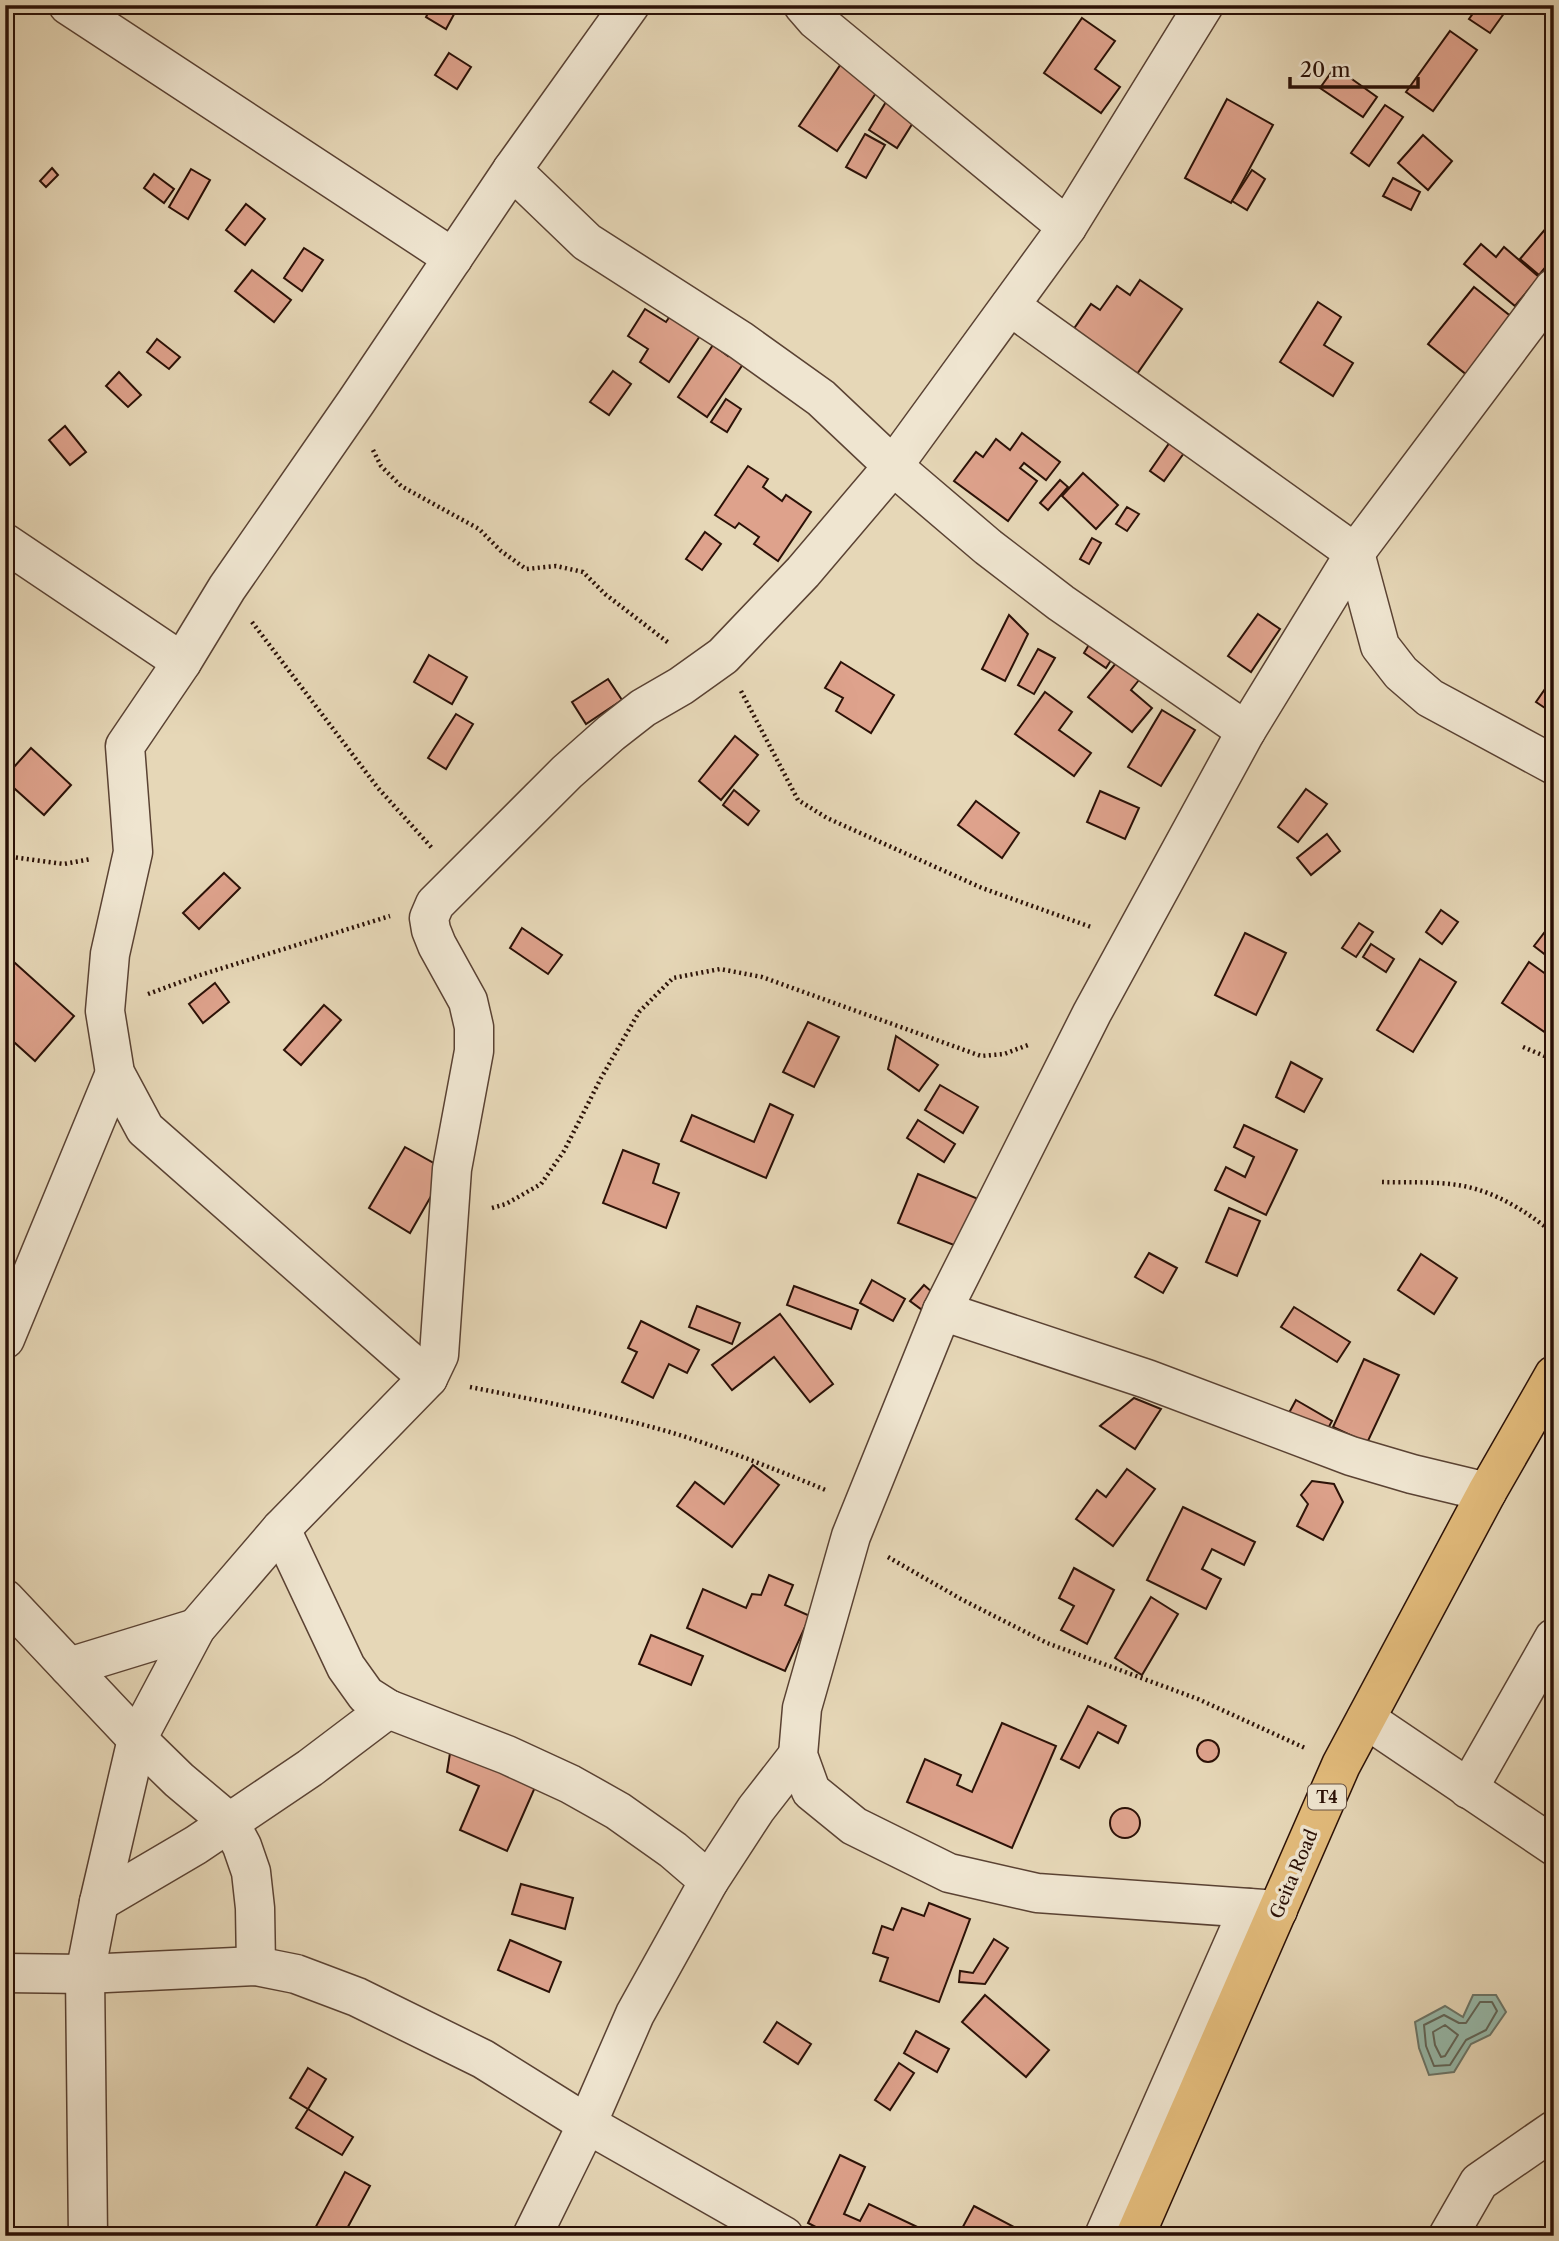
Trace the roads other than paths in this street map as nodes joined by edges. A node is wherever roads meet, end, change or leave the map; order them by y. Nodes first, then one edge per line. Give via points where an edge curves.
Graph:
1 (68, 5) edge
2 (630, 5) edge
3 (803, 5) edge
4 (1204, 5) edge
5 (512, 170) junction
6 (1067, 227) junction
7 (453, 258) junction
8 (1554, 288) edge
9 (1010, 306) junction
10 (894, 466) junction
11 (5, 543) edge
12 (1355, 553) junction
13 (182, 662) junction
14 (1246, 731) junction
15 (1554, 765) edge
16 (115, 1073) junction
17 (942, 1311) junction
18 (5, 1339) edge
19 (1554, 1375) edge
20 (428, 1378) junction
21 (1486, 1492) junction
22 (281, 1529) junction
23 (5, 1599) edge
24 (197, 1628) junction
25 (1554, 1638) edge
26 (69, 1667) junction
27 (388, 1709) junction
28 (1366, 1719) junction
29 (137, 1739) junction
30 (798, 1755) junction
31 (1468, 1789) junction
32 (229, 1822) junction
33 (1554, 1846) edge
34 (709, 1881) junction
35 (99, 1902) junction
36 (1264, 1909) junction
37 (256, 1966) junction
38 (5, 1973) edge
39 (85, 1974) junction
40 (587, 2124) junction
41 (1554, 2130) edge
42 (88, 2236) edge
43 (532, 2236) edge
44 (785, 2236) edge
45 (1104, 2236) edge
46 (1135, 2236) edge
47 (1448, 2236) edge

1 - 7 street
2 - 5 street
3 - 6 street
4 - 6 street
5 - 7 street
5 - 10 street via 587,242 821,398
6 - 9 street
7 - 13 street via 227,588
8 - 12 street
9 - 10 street
9 - 12 street
10 - 14 street via 1050,595
10 - 20 street via 803,572 714,663 643,708 567,772 447,892 429,918 437,945 468,1001 474,1052 452,1168 439,1355
11 - 13 street
12 - 14 street
12 - 15 street via 1380,646 1401,674 1430,698
13 - 16 street via 125,746 133,852 110,954 105,1011
14 - 17 street via 1093,1013
16 - 18 street
16 - 20 street via 145,1129
17 - 21 street via 1147,1378 1351,1456
17 - 30 street via 857,1521 802,1708
19 - 21 highway, Geita Road / T4
20 - 22 street
21 - 28 highway, Geita Road / T4
22 - 24 street
22 - 27 street via 346,1667 366,1695
23 - 26 street
24 - 26 street
24 - 29 street
25 - 31 street
26 - 29 street
27 - 32 street
27 - 34 street via 570,1784 618,1811
28 - 31 street
28 - 36 highway, Geita Road / T4
29 - 32 street
29 - 35 street
30 - 34 street
30 - 36 street via 811,1791 855,1826 949,1873 1037,1893
31 - 33 street
32 - 35 street
32 - 37 street via 251,1872
34 - 40 street via 635,2014
35 - 39 street
36 - 45 street
36 - 46 highway, Geita Road / T4
37 - 39 street
37 - 40 street via 296,1974 358,1997 483,2059
38 - 39 street
39 - 42 street
40 - 43 street
40 - 44 street
41 - 47 street via 1479,2182

